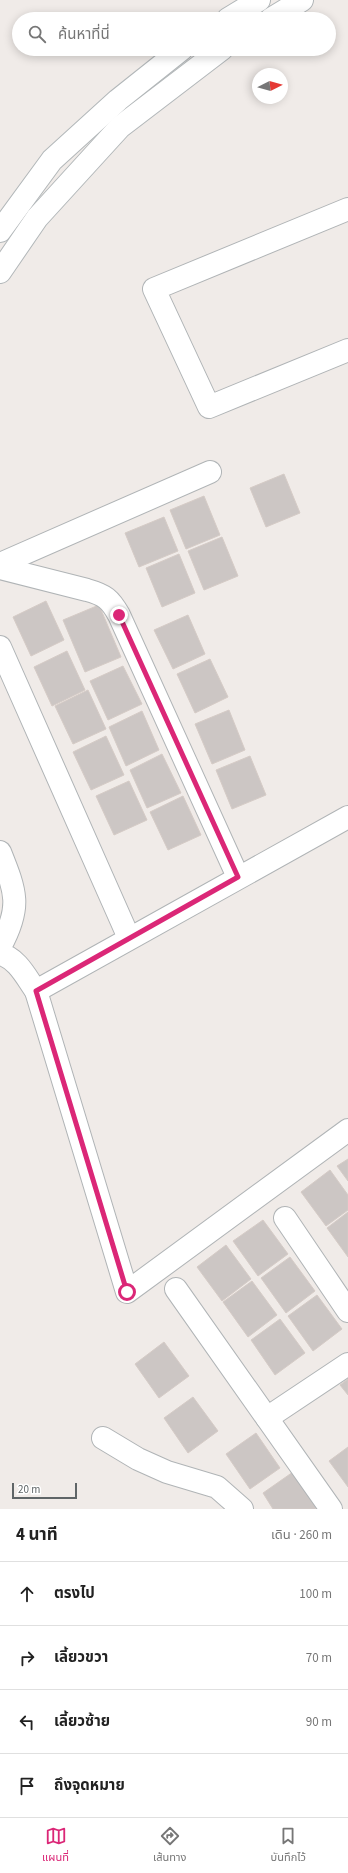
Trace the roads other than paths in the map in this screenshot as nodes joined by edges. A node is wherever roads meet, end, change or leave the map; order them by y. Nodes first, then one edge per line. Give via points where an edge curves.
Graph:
1 (260, 0) edge
2 (302, 0) edge
3 (240, 12) edge
4 (282, 12) edge
5 (173, 56) edge
6 (213, 56) edge
7 (348, 209) edge
8 (0, 232) edge
9 (0, 272) edge
10 (348, 350) edge
11 (210, 472) dead end
12 (0, 564) edge
13 (0, 568) edge
14 (0, 647) edge
15 (348, 817) edge
16 (0, 852) edge
17 (238, 877) junction
18 (128, 938) junction
19 (0, 947) edge
20 (0, 954) edge
21 (36, 991) junction
22 (348, 1130) edge
23 (284, 1218) dead end
24 (176, 1289) dead end
25 (348, 1311) edge
26 (348, 1364) edge
27 (266, 1418) junction
28 (103, 1438) dead end
29 (242, 1509) edge
30 (331, 1509) edge

1 - 3 street
2 - 4 street
5 - 8 street via 118,100 52,160
6 - 9 street via 120,126 37,218
7 - 10 street via 154,289 210,407
11 - 12 street
13 - 17 street via 101,594 111,601
14 - 18 street
15 - 17 street
16 - 19 street via 12,881 15,904 11,927
17 - 18 street
18 - 21 street
20 - 21 street via 8,956
21 - 22 street via 127,1292
23 - 25 street
24 - 27 street
26 - 27 street
27 - 30 street
28 - 29 street via 138,1460 217,1488

